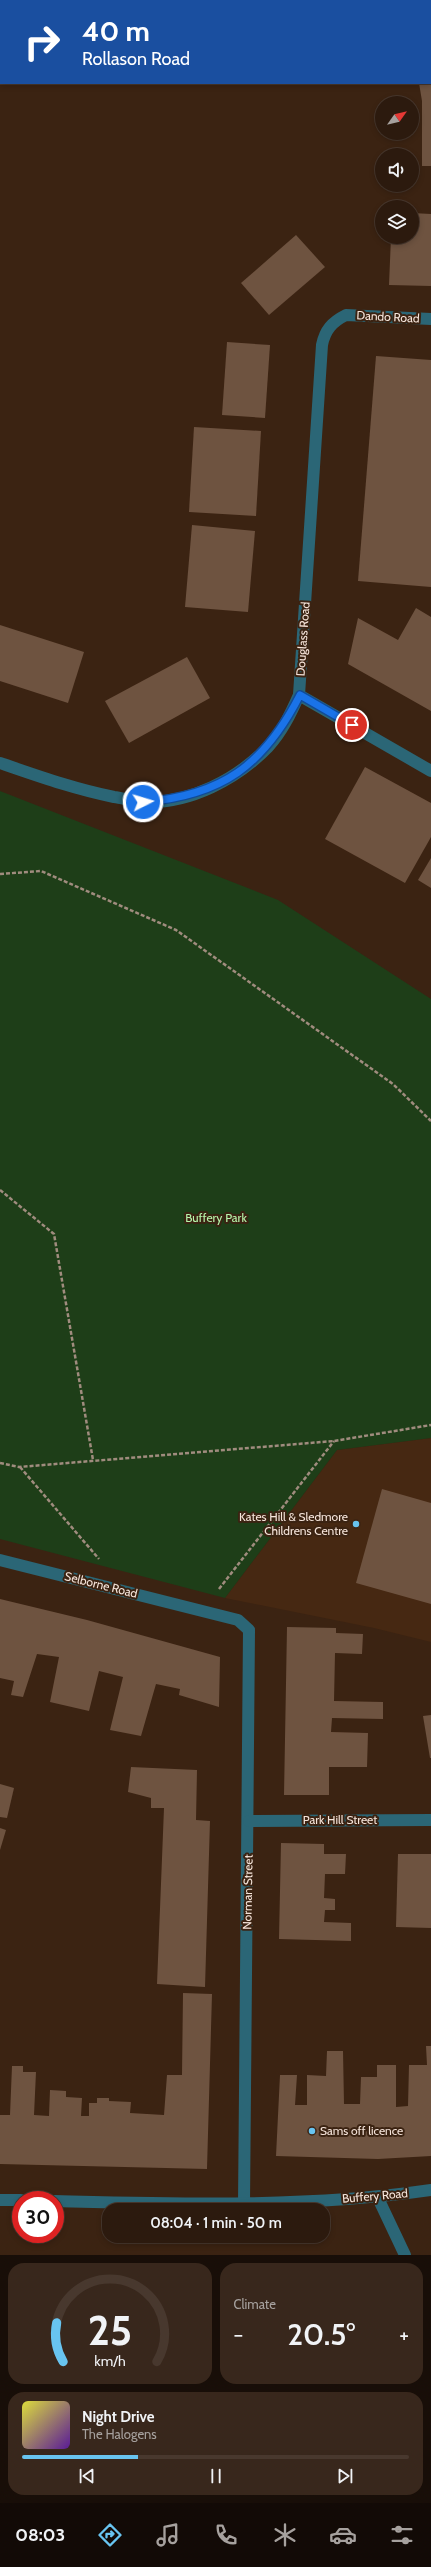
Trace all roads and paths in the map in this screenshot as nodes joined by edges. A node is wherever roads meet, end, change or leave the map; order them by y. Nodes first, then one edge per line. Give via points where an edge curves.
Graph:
1 (346, 315) joint
2 (431, 319) edge
3 (300, 695) junction
4 (0, 763) edge
5 (431, 771) edge
6 (0, 874) edge
7 (431, 1121) edge
8 (0, 1190) edge
9 (431, 1425) edge
10 (334, 1441) junction
11 (93, 1460) junction
12 (0, 1463) edge
13 (19, 1467) junction
14 (0, 1560) edge
15 (127, 1591) junction
16 (202, 1611) junction
17 (431, 1820) edge
18 (249, 1821) junction
19 (431, 2190) edge
20 (378, 2198) junction
21 (0, 2200) edge
22 (12, 2200) edge
23 (64, 2201) edge
24 (150, 2203) edge
25 (244, 2203) edge
26 (282, 2203) edge
27 (405, 2255) edge

1 - 2 street, Dando Road
1 - 3 street, Douglass Road via 330,326 322,345
3 - 4 street, Douglass Road via 273,740 248,766 197,793 170,800 143,802 74,789
3 - 5 street
6 - 7 path via 41,871 176,930 393,1084
8 - 11 path via 54,1234
9 - 10 path
10 - 11 path
10 - 16 path
11 - 13 path
12 - 13 path
13 - 15 path
14 - 15 street, Selborne Road
15 - 16 street, Selborne Road
16 - 18 street, Norman Street via 238,1620 249,1630
17 - 18 street, Park Hill Street
18 - 25 street, Norman Street
19 - 20 street, Buffery Road
20 - 26 street, Buffery Road
20 - 27 street
21 - 22 street
23 - 24 street, Buffery Road

